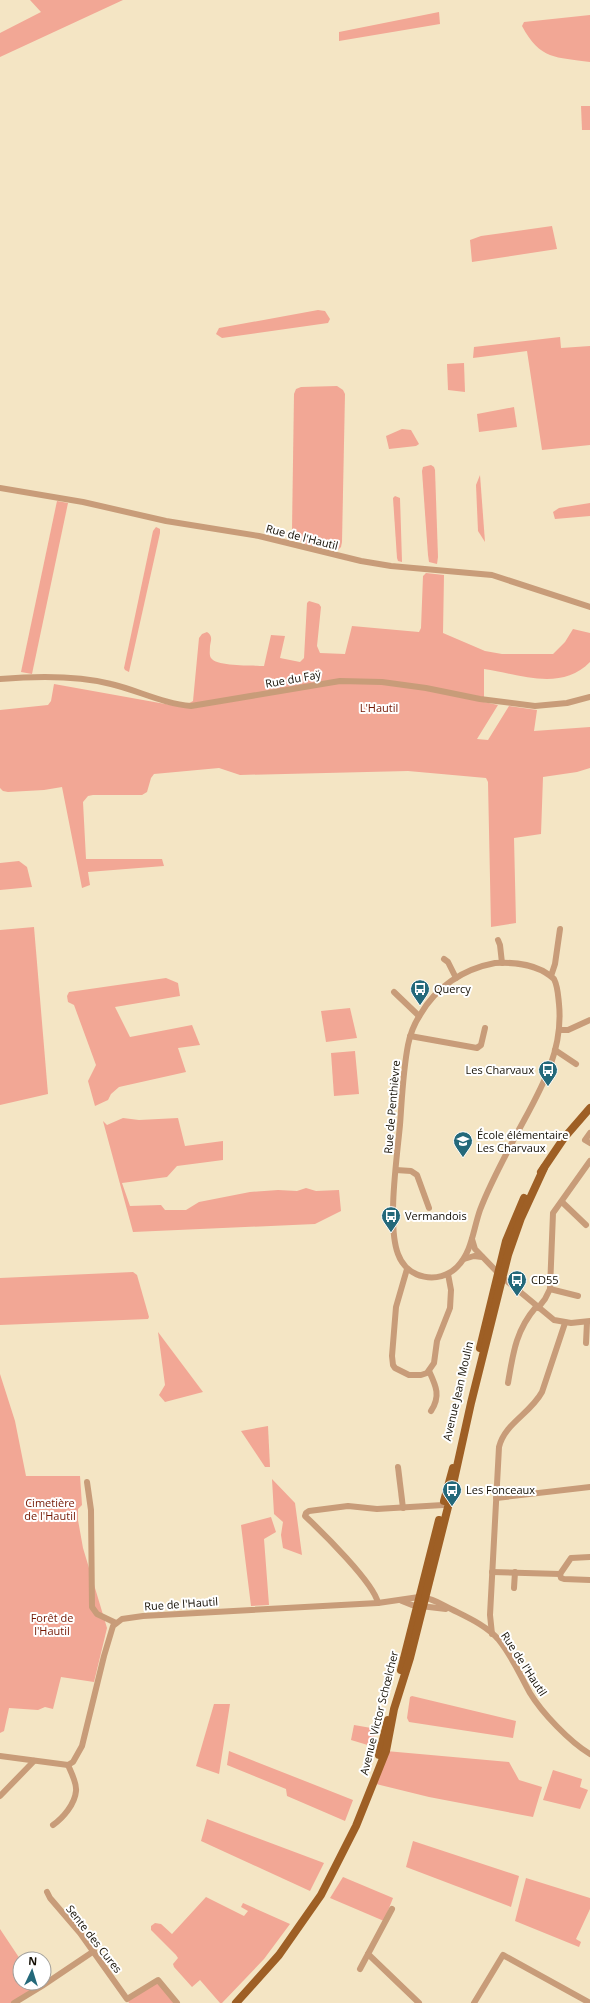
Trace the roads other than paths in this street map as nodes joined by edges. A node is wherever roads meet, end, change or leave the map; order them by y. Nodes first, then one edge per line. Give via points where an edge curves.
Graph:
1 (3, 489) edge
2 (590, 607) edge
3 (0, 679) edge
4 (590, 697) edge
5 (560, 929) dead end
6 (498, 940) dead end
7 (444, 960) dead end
8 (502, 963) junction
9 (551, 976) junction
10 (456, 978) junction
11 (394, 992) dead end
12 (419, 1016) junction
13 (590, 1020) edge
14 (485, 1028) dead end
15 (559, 1030) junction
16 (410, 1036) junction
17 (556, 1050) junction
18 (576, 1064) dead end
19 (590, 1108) edge
20 (590, 1132) edge
21 (590, 1143) edge
22 (590, 1161) edge
23 (544, 1168) junction
24 (396, 1170) junction
25 (562, 1202) junction
26 (428, 1208) dead end
27 (586, 1225) dead end
28 (473, 1251) junction
29 (407, 1269) junction
30 (448, 1274) junction
31 (500, 1274) junction
32 (550, 1289) junction
33 (578, 1296) dead end
34 (537, 1307) junction
35 (589, 1321) edge
36 (565, 1323) junction
37 (586, 1343) dead end
38 (430, 1371) junction
39 (508, 1383) dead end
40 (432, 1411) dead end
41 (398, 1467) dead end
42 (86, 1482) dead end
43 (590, 1486) edge
44 (496, 1498) junction
45 (443, 1505) junction
46 (403, 1508) junction
47 (590, 1557) edge
48 (492, 1572) junction
49 (515, 1572) junction
50 (560, 1574) junction
51 (590, 1580) edge
52 (514, 1588) dead end
53 (420, 1601) junction
54 (378, 1603) junction
55 (452, 1610) junction
56 (489, 1620) junction
57 (116, 1623) junction
58 (485, 1628) junction
59 (492, 1634) junction
60 (590, 1754) edge
61 (0, 1756) edge
62 (34, 1761) junction
63 (68, 1764) junction
64 (0, 1796) edge
65 (53, 1825) dead end
66 (47, 1892) dead end
67 (392, 1909) dead end
68 (94, 1951) junction
69 (368, 1954) junction
70 (360, 1969) dead end
71 (128, 2001) edge
72 (14, 2003) edge
73 (178, 2003) edge
74 (236, 2003) edge
75 (419, 2003) edge
76 (474, 2003) edge
77 (590, 2003) edge

1 - 2 street, Rue de l'Hautil via 83,502 160,520 259,536 361,561 492,575
3 - 4 street, Rue du Faÿ via 42,678 109,683 191,706 340,681 404,685 535,706 567,703
5 - 9 street
6 - 8 street
7 - 10 street via 448,962
8 - 9 street, Rue de Penthièvre via 525,965
8 - 10 street, Rue de Penthièvre via 478,968
9 - 15 street via 557,986
10 - 12 street, Rue de Penthièvre via 435,995
11 - 12 street
12 - 16 street, Rue de Penthièvre
13 - 15 street via 568,1030
14 - 16 street via 481,1045 477,1048
15 - 17 street
16 - 24 street, Rue de Penthièvre
17 - 18 street
17 - 28 street via 544,1083 484,1201 472,1239
19 - 23 main road via 564,1138
20 - 21 street via 585,1140
22 - 25 street
23 - 31 main road, Avenue Jean Moulin via 528,1201
23 - 31 main road, Avenue Jean Moulin via 511,1226
24 - 26 street via 411,1171 417,1175
24 - 29 street, Rue de Penthièvre via 395,1245
25 - 27 street
25 - 32 street via 552,1220
28 - 30 street
28 - 31 street
29 - 30 street via 425,1277 435,1278
29 - 38 street via 396,1307 393,1365 399,1372 409,1375 421,1375
30 - 38 street via 451,1290 450,1308 437,1341 434,1363
31 - 34 street
31 - 45 main road, Avenue Jean Moulin
31 - 53 main road, Avenue Jean Moulin via 459,1460
32 - 33 street
32 - 34 street
34 - 36 street via 554,1320
34 - 39 street via 523,1323
35 - 36 street
35 - 37 street
36 - 44 street via 539,1398 508,1428 502,1438
38 - 40 street via 438,1394
41 - 46 street
42 - 57 street via 91,1510 92,1607 97,1614
43 - 44 street
44 - 48 street
45 - 46 street
45 - 53 main road, Avenue Jean Moulin
46 - 54 street via 348,1506 306,1513 361,1576 377,1597
47 - 50 street via 571,1558
48 - 49 street
48 - 56 street
49 - 50 street
49 - 52 street
50 - 51 street via 564,1579
53 - 54 street, Rue de l'Hautil
53 - 55 street, Rue de l'Hautil
53 - 55 street, Rue de l'Hautil
53 - 74 main road, Avenue Victor Schœlcher via 372,1783 348,1844 314,1906 279,1955
54 - 57 street, Rue de l'Hautil via 143,1616 122,1619
55 - 58 street, Rue de l'Hautil
56 - 58 street
56 - 59 street
57 - 63 street via 104,1656 82,1746
58 - 59 street, Rue de l'Hautil
59 - 60 street, Rue de l'Hautil via 518,1668 531,1695 573,1742
61 - 62 street
62 - 63 street
62 - 64 street
63 - 65 street via 76,1791 72,1804
66 - 68 street, Sente des Cures
67 - 69 street
68 - 71 street, Sente des Cures
68 - 72 street
69 - 70 street
69 - 75 street
71 - 73 street, Sente des Cures via 158,1980
76 - 77 street via 503,1955

